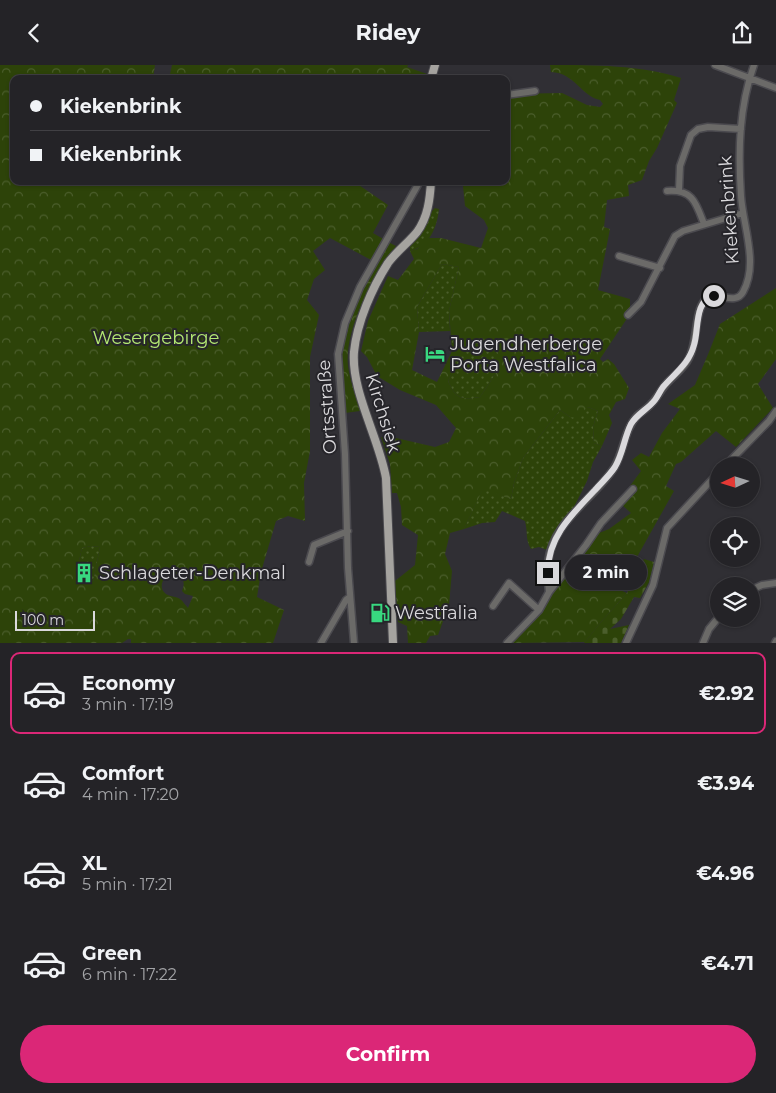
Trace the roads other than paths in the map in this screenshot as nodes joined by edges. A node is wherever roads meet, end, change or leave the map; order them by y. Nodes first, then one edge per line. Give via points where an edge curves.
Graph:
1 (715, 65) edge
2 (754, 65) edge
3 (750, 77) junction
4 (776, 88) edge
5 (535, 91) dead end
6 (510, 94) edge
7 (741, 129) junction
8 (418, 185) edge
9 (431, 185) edge
10 (679, 190) junction
11 (667, 191) dead end
12 (743, 213) junction
13 (704, 224) junction
14 (618, 256) dead end
15 (660, 268) junction
16 (628, 315) dead end
17 (776, 411) edge
18 (734, 457) edge
19 (710, 482) edge
20 (633, 489) dead end
21 (348, 531) junction
22 (309, 562) dead end
23 (776, 583) edge
24 (760, 586) edge
25 (549, 593) junction
26 (350, 597) junction
27 (493, 606) dead end
28 (539, 610) junction
29 (711, 627) edge
30 (321, 643) edge
31 (354, 643) edge
32 (393, 643) edge
33 (507, 643) edge
34 (626, 643) edge
35 (703, 643) edge

1 - 3 street
2 - 3 street, Kiekenbrink
3 - 4 street
3 - 7 street, Kiekenbrink via 744,97
5 - 6 street
7 - 10 street via 708,127 691,135 680,166
7 - 12 street, Kiekenbrink via 739,153
8 - 21 street, Ortsstraße via 360,287 340,339 338,366
9 - 32 main road, Kirchsiek via 424,219 382,273 361,323 354,353 359,390 386,478
10 - 11 street
10 - 13 street via 696,203
12 - 13 street
12 - 25 street, Kiekenbrink via 750,269 743,292 732,299 708,297 702,304 694,346 685,365 651,405 636,417 615,467 572,514 554,541 548,564
13 - 15 street via 675,236
14 - 15 street
15 - 16 street via 641,303
17 - 18 street
19 - 34 street via 667,528 653,585
20 - 25 street via 600,523
21 - 22 street via 314,545
21 - 26 street, Ortsstraße
23 - 24 street
25 - 28 street
26 - 30 street
26 - 31 street, Ortsstraße
27 - 28 street via 509,583
28 - 33 street
29 - 35 street

